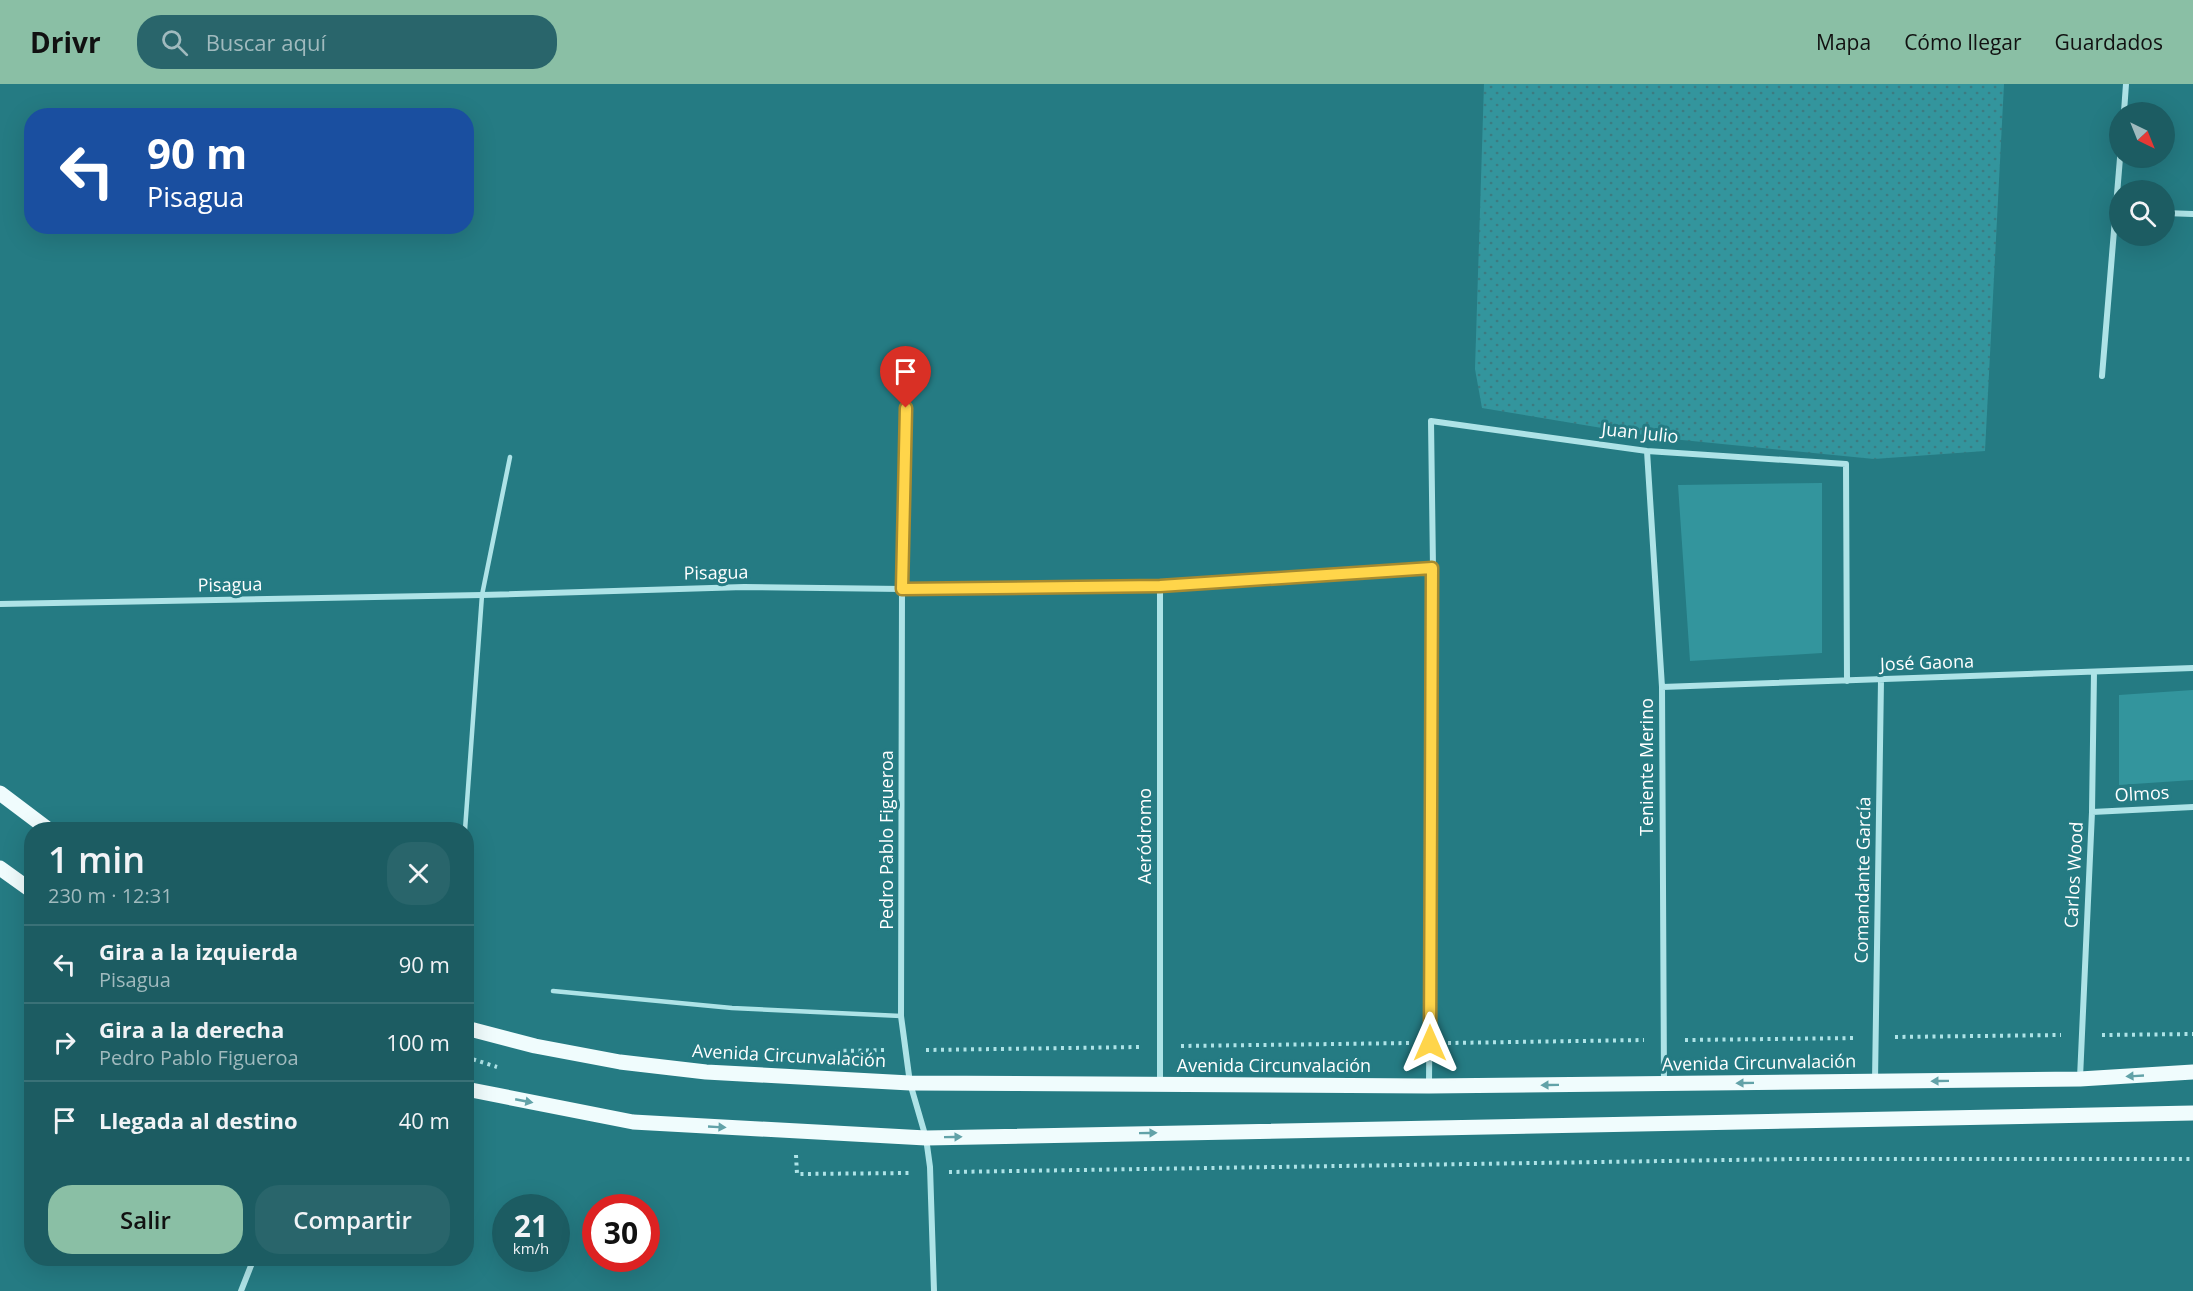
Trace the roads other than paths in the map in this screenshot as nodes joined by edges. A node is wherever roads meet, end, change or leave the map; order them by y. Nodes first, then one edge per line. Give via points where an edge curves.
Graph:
1 (2126, 84) edge
2 (2125, 102) edge
3 (2175, 213) edge
4 (2193, 214) edge
5 (2115, 246) edge
6 (2102, 376) dead end
7 (906, 386) dead end
8 (1647, 451) junction
9 (510, 457) dead end
10 (1432, 568) junction
11 (1160, 586) junction
12 (902, 589) junction
13 (482, 595) junction
14 (0, 604) edge
15 (2193, 668) edge
16 (2094, 672) junction
17 (1881, 680) junction
18 (1847, 681) junction
19 (1662, 687) junction
20 (0, 793) edge
21 (2193, 807) edge
22 (2092, 812) junction
23 (38, 822) edge
24 (466, 822) edge
25 (0, 868) edge
26 (24, 885) edge
27 (553, 991) dead end
28 (901, 1016) junction
29 (474, 1030) edge
30 (2193, 1072) edge
31 (2080, 1079) junction
32 (1875, 1081) junction
33 (910, 1083) junction
34 (1664, 1084) junction
35 (1160, 1085) junction
36 (1429, 1086) junction
37 (474, 1091) edge
38 (2193, 1113) edge
39 (926, 1138) junction
40 (251, 1266) edge
41 (241, 1291) edge
42 (934, 1291) edge

1 - 2 street
3 - 4 street
5 - 6 street
7 - 12 street, Pedro Pablo Figueroa
8 - 10 street, Juan Julio via 1431,421
8 - 18 street, Juan Julio via 1846,464
8 - 19 street, Teniente Merino
9 - 13 lane
10 - 11 street, Pisagua
10 - 36 street
11 - 12 street, Pisagua
11 - 35 street, Aeródromo
12 - 13 street, Pisagua via 744,587
12 - 28 street, Pedro Pablo Figueroa
13 - 14 street, Pisagua
13 - 24 lane
15 - 16 street, José Gaona
16 - 17 street, José Gaona
16 - 22 street, Carlos Wood
17 - 18 street, José Gaona
17 - 32 street, Comandante García
18 - 19 street, José Gaona
19 - 34 street, Teniente Merino
20 - 23 main road
21 - 22 street, Olmos
22 - 31 street, Carlos Wood
25 - 26 main road
27 - 28 lane via 732,1008
28 - 33 street, Pedro Pablo Figueroa
29 - 33 main road, Avenida Circunvalación via 546,1048 674,1069
30 -> 31 main road, Avenida Circunvalación
31 -> 32 main road, Avenida Circunvalación
32 -> 34 main road, Avenida Circunvalación
33 - 35 main road, Avenida Circunvalación
33 - 39 street, Pedro Pablo Figueroa
34 -> 36 main road, Avenida Circunvalación
35 - 36 main road, Avenida Circunvalación
37 -> 39 main road via 633,1122
39 -> 38 main road
39 - 42 street, Pedro Pablo Figueroa via 931,1173
40 - 41 street

